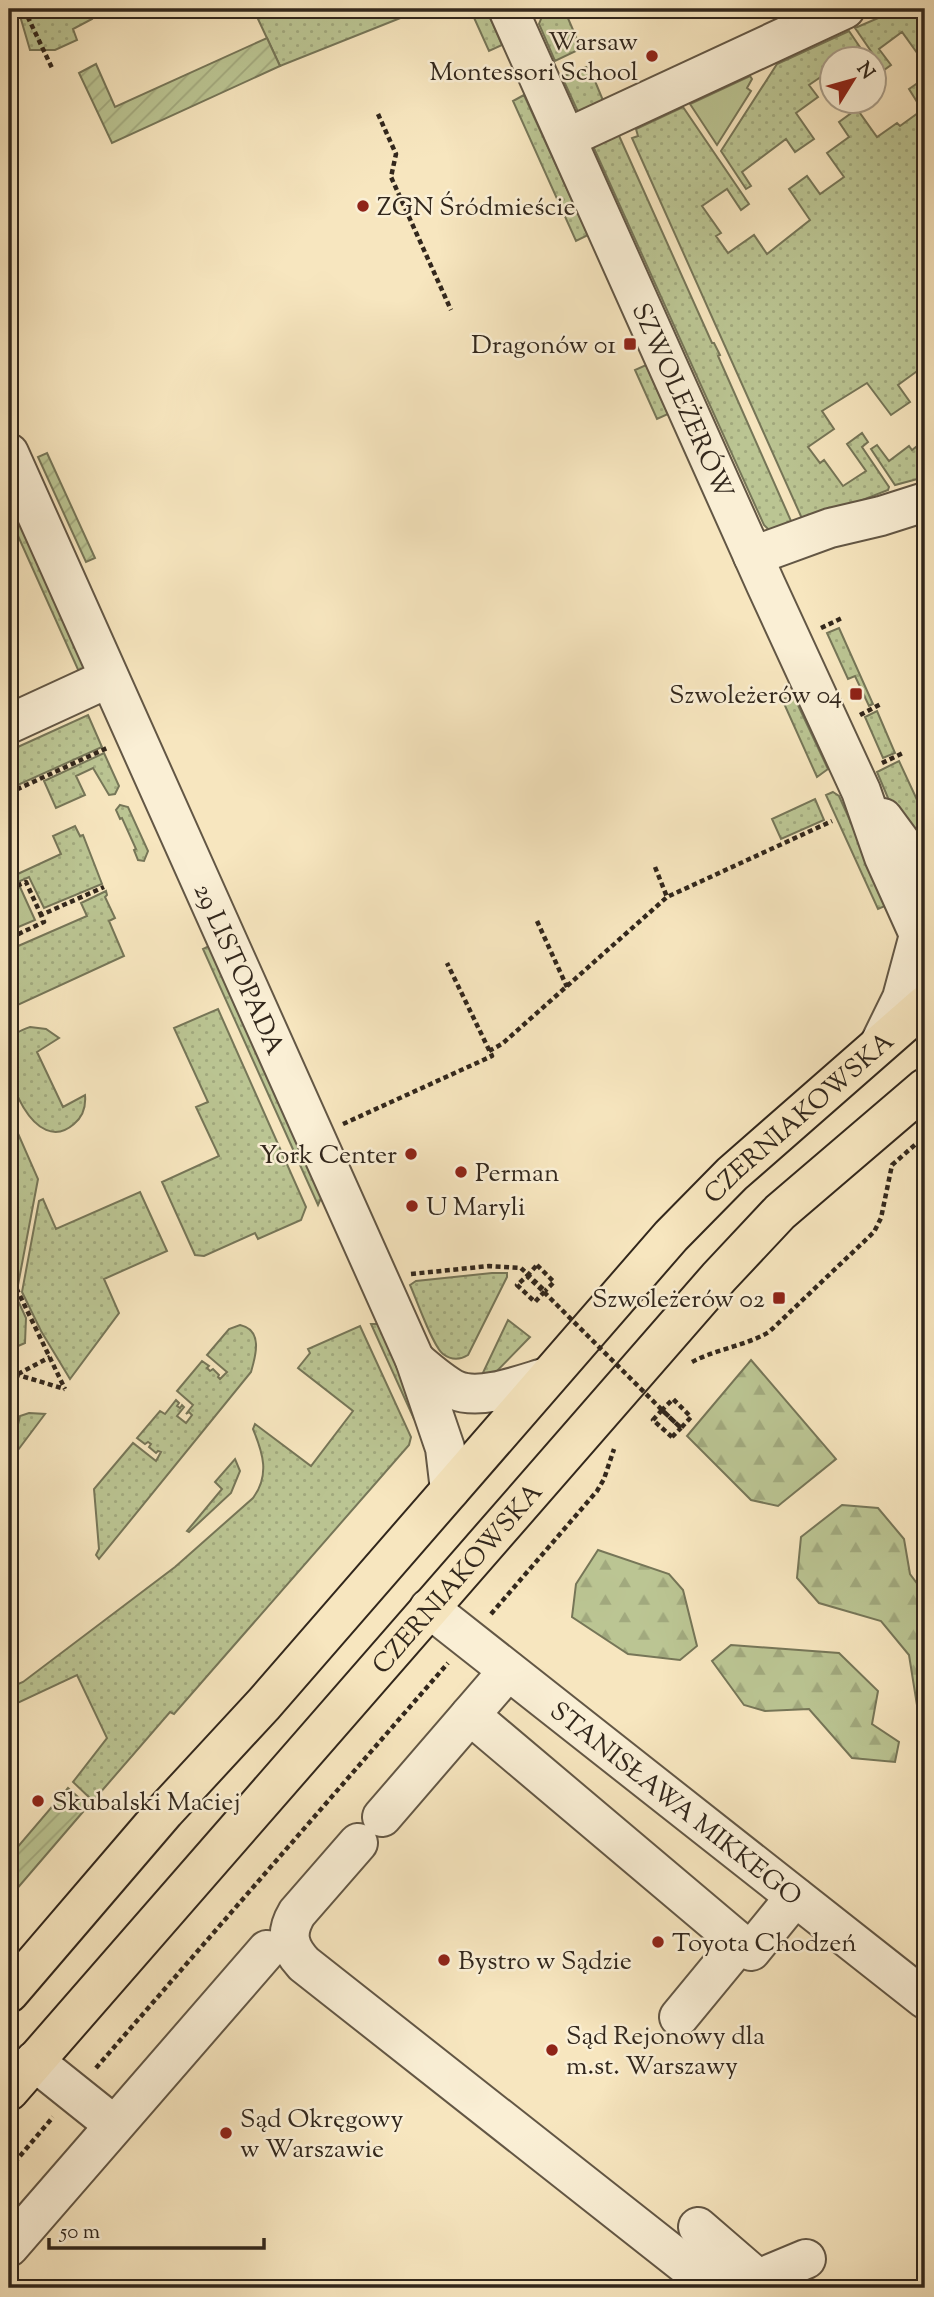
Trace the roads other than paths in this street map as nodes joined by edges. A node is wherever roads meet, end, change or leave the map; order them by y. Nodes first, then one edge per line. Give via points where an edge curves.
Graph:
1 (509, 9) edge
2 (845, 9) edge
3 (567, 138) junction
4 (9, 453) edge
5 (925, 502) edge
6 (760, 570) junction
7 (109, 678) junction
8 (9, 724) edge
9 (861, 790) junction
10 (925, 875) edge
11 (922, 941) edge
12 (925, 1005) edge
13 (880, 1043) junction
14 (925, 1088) edge
15 (415, 1360) junction
16 (547, 1377) junction
17 (450, 1490) junction
18 (429, 1608) junction
19 (508, 1671) junction
20 (470, 1715) junction
21 (795, 1897) junction
22 (740, 1942) junction
23 (267, 1950) dead end
24 (9, 1993) edge
25 (925, 1999) edge
26 (679, 2017) dead end
27 (34, 2062) junction
28 (9, 2091) edge
29 (114, 2125) junction
30 (698, 2227) dead end
31 (9, 2247) edge
32 (806, 2259) dead end
33 (754, 2284) edge
34 (715, 2288) edge

1 - 3 street, SZWOLEŻERÓW
2 - 3 street
3 - 6 street, SZWOLEŻERÓW
4 - 7 street, 29 LISTOPADA
5 - 6 street via 830,527
6 - 9 street, SZWOLEŻERÓW
7 - 8 street
7 - 15 street, 29 LISTOPADA
9 - 10 street, SZWOLEŻERÓW
9 - 11 street, SZWOLEŻERÓW via 884,858
11 - 13 street, SZWOLEŻERÓW
12 - 13 main road, CZERNIAKOWSKA
13 - 16 main road, CZERNIAKOWSKA via 732,1174
14 - 18 main road, CZERNIAKOWSKA via 780,1212
15 - 16 street via 457,1391 503,1390
15 - 17 street, 29 LISTOPADA via 445,1448
16 - 17 main road, CZERNIAKOWSKA
17 - 24 main road, CZERNIAKOWSKA
18 - 19 street, STANISŁAWA MIKKEGO
18 - 27 main road, CZERNIAKOWSKA
19 - 20 street
19 - 21 street, STANISŁAWA MIKKEGO
20 - 22 street
20 - 34 street via 297,1913 289,1926 293,1953
21 - 22 street via 751,1951
21 - 25 street, STANISŁAWA MIKKEGO
22 - 26 street
23 - 29 street
27 - 28 main road, CZERNIAKOWSKA
27 - 29 street
29 - 31 street
30 - 33 street
32 - 33 street

